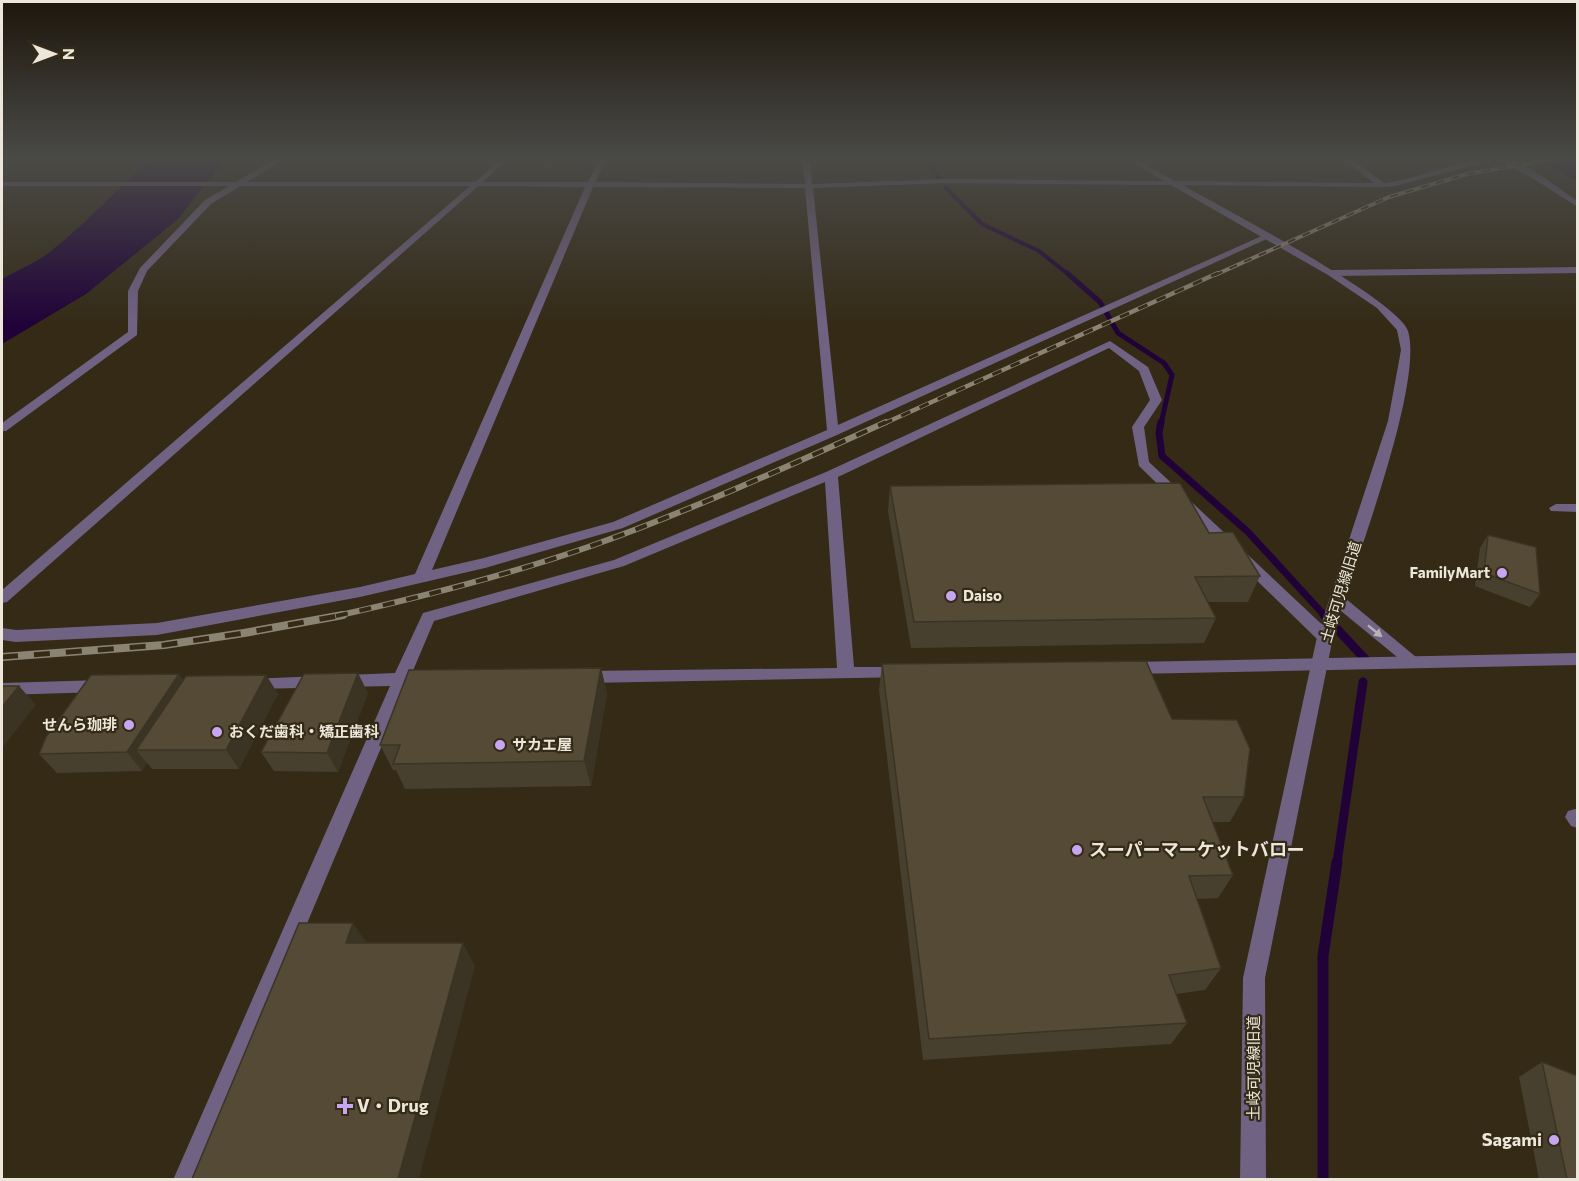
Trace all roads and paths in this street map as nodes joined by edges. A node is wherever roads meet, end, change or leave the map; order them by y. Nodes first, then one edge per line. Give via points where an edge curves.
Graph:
1 (197, 213) edge
2 (445, 213) edge
3 (578, 213) edge
4 (811, 213) edge
5 (1225, 213) edge
6 (1267, 237) junction
7 (1578, 270) edge
8 (1331, 273) junction
9 (2, 428) edge
10 (833, 432) junction
11 (831, 475) junction
12 (1556, 508) dead end
13 (1578, 508) edge
14 (421, 578) junction
15 (2, 598) edge
16 (1336, 604) junction
17 (2, 634) edge
18 (1325, 637) junction
19 (1575, 661) edge
20 (1414, 662) junction
21 (1321, 664) junction
22 (1117, 669) edge
23 (916, 673) edge
24 (846, 674) junction
25 (565, 678) edge
26 (448, 679) edge
27 (401, 680) junction
28 (237, 683) edge
29 (119, 686) edge
30 (2, 689) edge
31 (186, 1179) edge
32 (1253, 1179) edge

1 - 9 street via 143,270 134,291 133,333
2 - 15 street
3 - 14 street
4 - 10 street
5 - 6 street, 土岐可児線旧道
6 - 8 street, 土岐可児線旧道
6 - 10 street
7 - 8 street
8 - 16 street, 土岐可児線旧道 via 1380,306 1402,329 1406,350 1394,421
10 - 14 street via 618,525
11 - 18 street via 1110,344 1144,369 1156,400 1138,427 1143,463
11 - 24 street
11 - 27 street via 619,563 428,617
12 - 13 street
14 - 17 street via 157,629
16 - 18 street, 土岐可児線旧道
16 -> 20 street
18 - 21 street, 土岐可児線旧道
19 - 20 street
20 - 21 street
21 - 22 street
21 - 32 street, 土岐可児線旧道 via 1254,978
23 - 24 street
24 - 25 street
26 - 27 street
27 - 28 street
27 - 31 street
29 - 30 street

